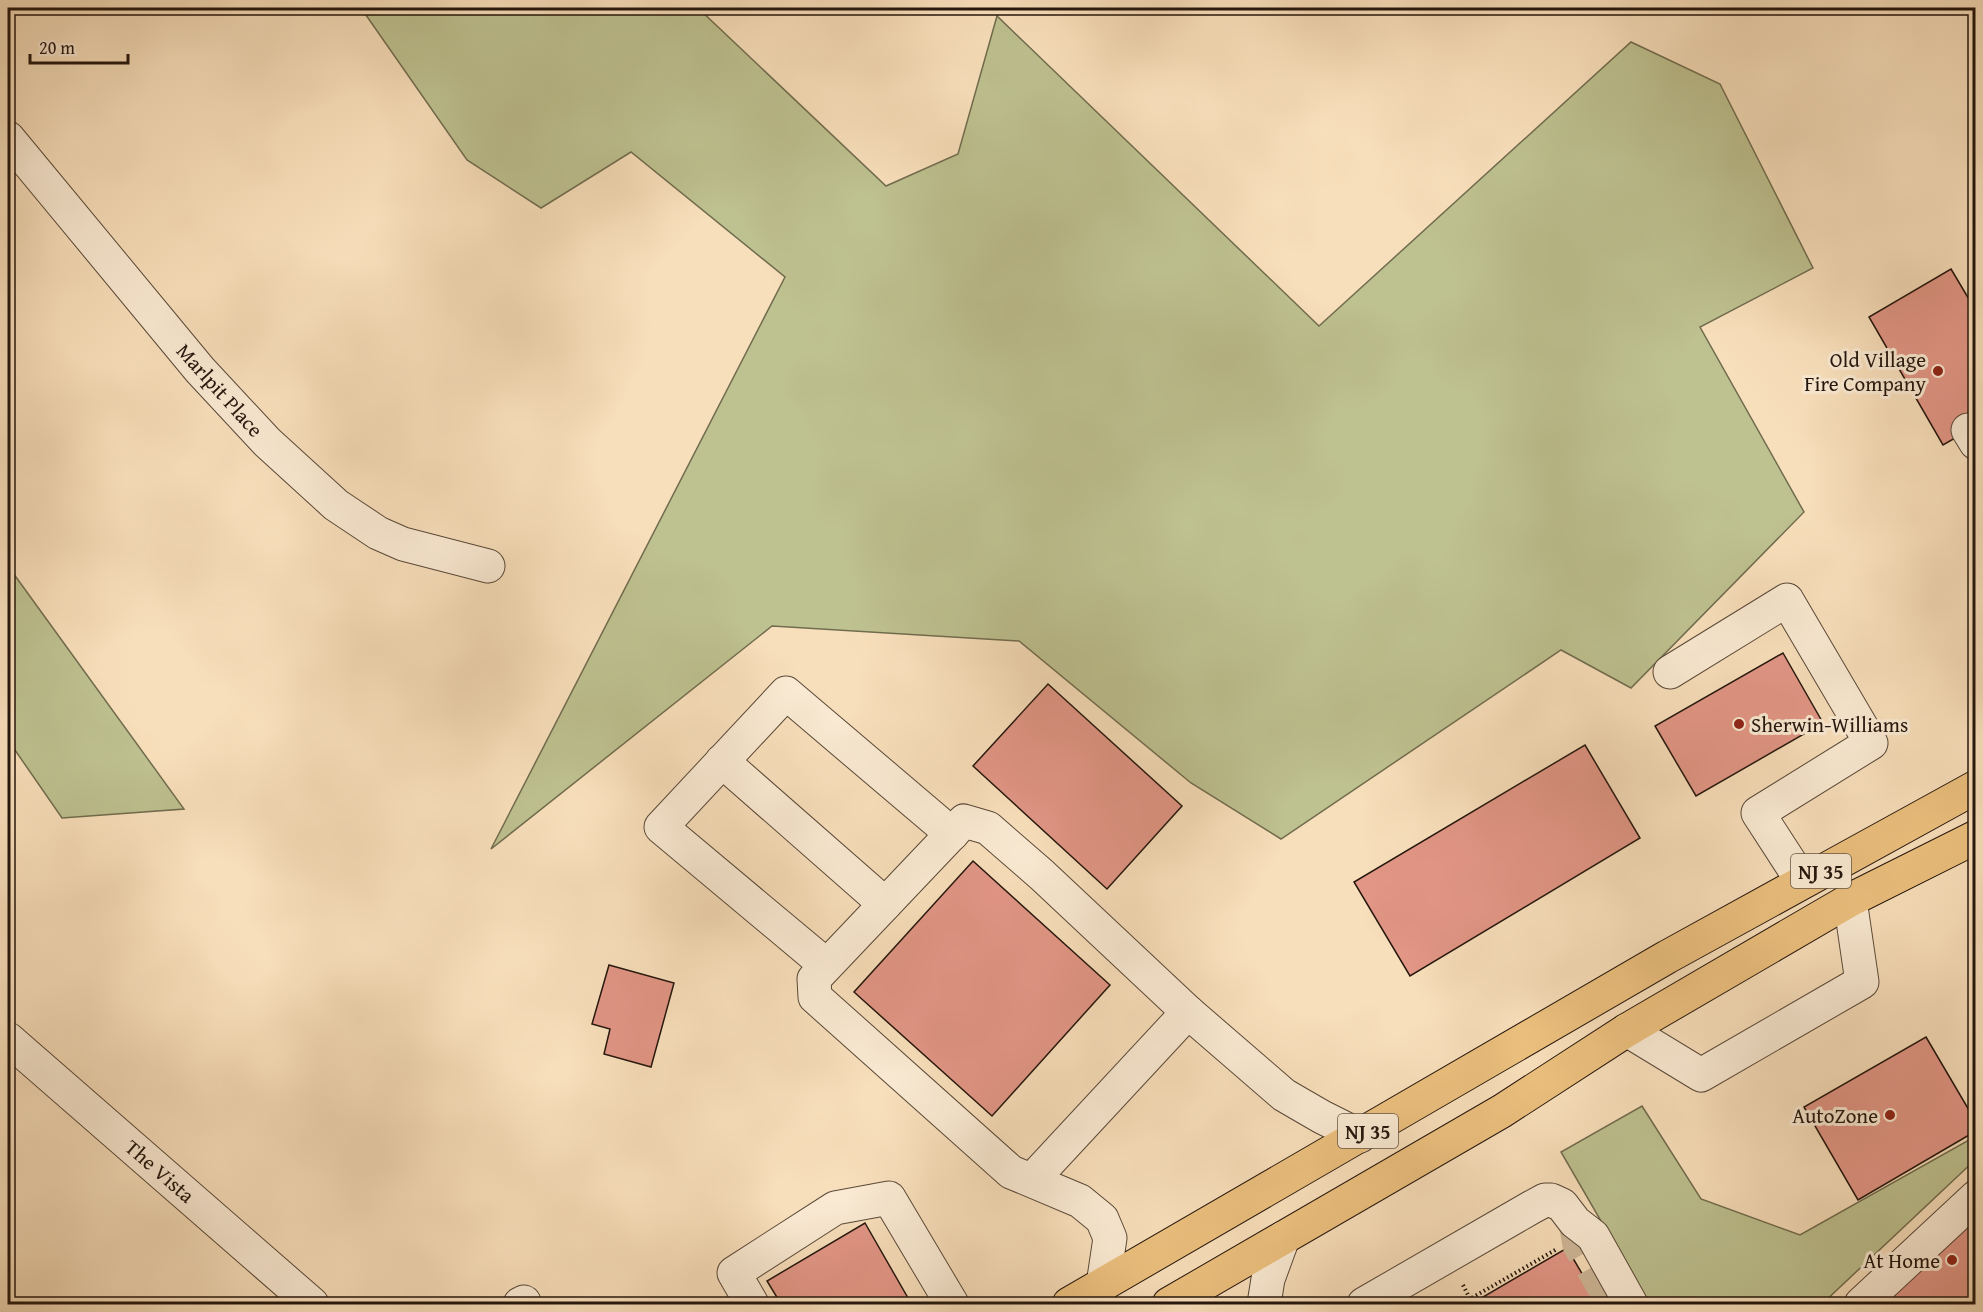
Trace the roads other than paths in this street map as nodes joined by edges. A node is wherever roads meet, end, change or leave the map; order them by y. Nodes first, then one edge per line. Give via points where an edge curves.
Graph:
1 (8, 138) edge
2 (488, 566) dead end
3 (1670, 672) dead end
4 (722, 761) junction
5 (1976, 787) edge
6 (958, 827) junction
7 (1976, 837) edge
8 (1802, 881) junction
9 (1850, 900) junction
10 (885, 904) junction
11 (820, 972) junction
12 (1188, 1012) junction
13 (1627, 1030) junction
14 (8, 1039) edge
15 (1360, 1136) junction
16 (1032, 1180) junction
17 (1976, 1197) edge
18 (1283, 1238) junction
19 (1103, 1285) junction
20 (312, 1305) edge
21 (752, 1305) edge
22 (952, 1305) edge
23 (1069, 1305) edge
24 (1169, 1305) edge
25 (1263, 1305) edge
26 (1364, 1305) edge
27 (1631, 1305) edge
28 (1861, 1305) edge

1 - 2 street, Marlpit Place via 200,370 267,442 336,504 378,533 403,544
3 - 8 street via 1787,600 1871,743 1758,813
4 - 6 street via 786,693
4 - 10 street
4 - 11 street via 661,827
5 - 8 highway, NJ 35
6 - 10 street
6 - 12 street via 988,828
7 - 9 highway, NJ 35
8 - 15 highway, NJ 35
9 - 13 highway, NJ 35
9 - 13 street via 1862,982 1701,1075
10 - 11 street
11 - 16 street via 815,997 1011,1172
12 - 15 street via 1284,1095
12 - 16 street
13 - 18 highway, NJ 35 via 1502,1111
14 - 20 street, The Vista
15 - 19 highway, NJ 35
16 - 19 street via 1080,1201 1102,1219 1110,1238
17 - 28 street
18 - 24 highway, NJ 35
18 - 25 street
19 - 23 highway, NJ 35
21 - 22 street via 734,1273 835,1208 889,1198
26 - 27 street via 1540,1202 1551,1200 1559,1202 1593,1236

